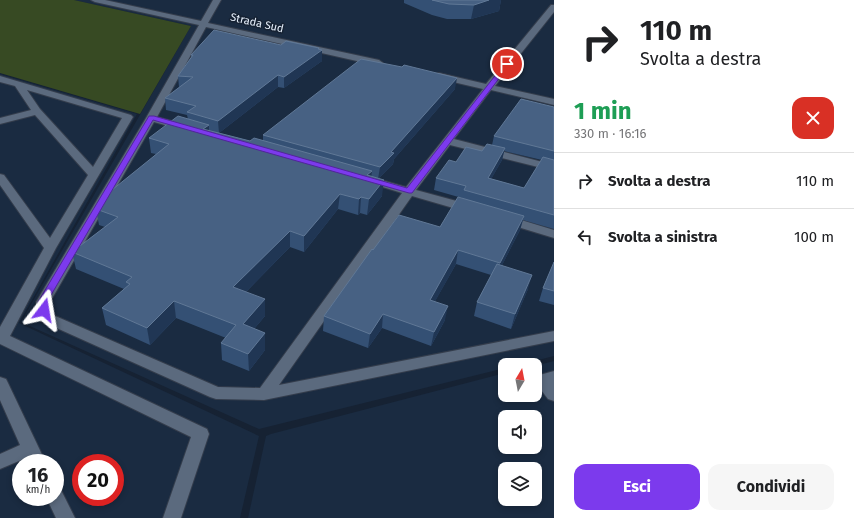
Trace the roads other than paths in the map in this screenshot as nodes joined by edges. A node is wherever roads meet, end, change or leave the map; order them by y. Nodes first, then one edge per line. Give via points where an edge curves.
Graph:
1 (95, 0) edge
2 (218, 0) edge
3 (554, 7) edge
4 (204, 23) junction
5 (388, 65) edge
6 (427, 74) edge
7 (0, 79) edge
8 (19, 85) junction
9 (488, 88) junction
10 (554, 102) edge
11 (37, 111) junction
12 (151, 118) junction
13 (0, 121) edge
14 (196, 130) edge
15 (448, 141) junction
16 (554, 168) edge
17 (94, 175) junction
18 (355, 176) edge
19 (0, 177) edge
20 (409, 191) junction
21 (478, 211) edge
22 (493, 216) edge
23 (554, 234) edge
24 (50, 248) junction
25 (554, 336) edge
26 (0, 339) edge
27 (554, 377) edge
28 (0, 383) edge
29 (264, 394) junction
30 (554, 395) edge
31 (33, 454) edge
32 (12, 460) edge
33 (0, 462) edge
34 (60, 506) edge
35 (66, 518) edge
36 (172, 518) edge

1 - 4 lane, Strada Sud
2 - 4 lane
3 - 9 lane
4 - 5 lane, Strada Sud
4 - 12 lane
6 - 9 lane
7 - 8 lane
8 - 11 lane
8 - 17 lane via 128,117
9 - 10 lane
9 - 15 lane
11 - 13 lane
11 - 17 lane
12 - 14 lane
12 - 29 lane via 43,302 46,318 216,393
15 - 16 lane
15 - 20 lane
17 - 24 lane
18 - 20 lane
19 - 24 lane
20 - 21 lane
20 - 29 lane
22 - 23 lane
24 - 26 lane
25 - 29 lane
26 - 36 lane via 201,434
27 - 30 lane via 542,380
28 - 31 lane
32 - 33 lane
34 - 35 lane

